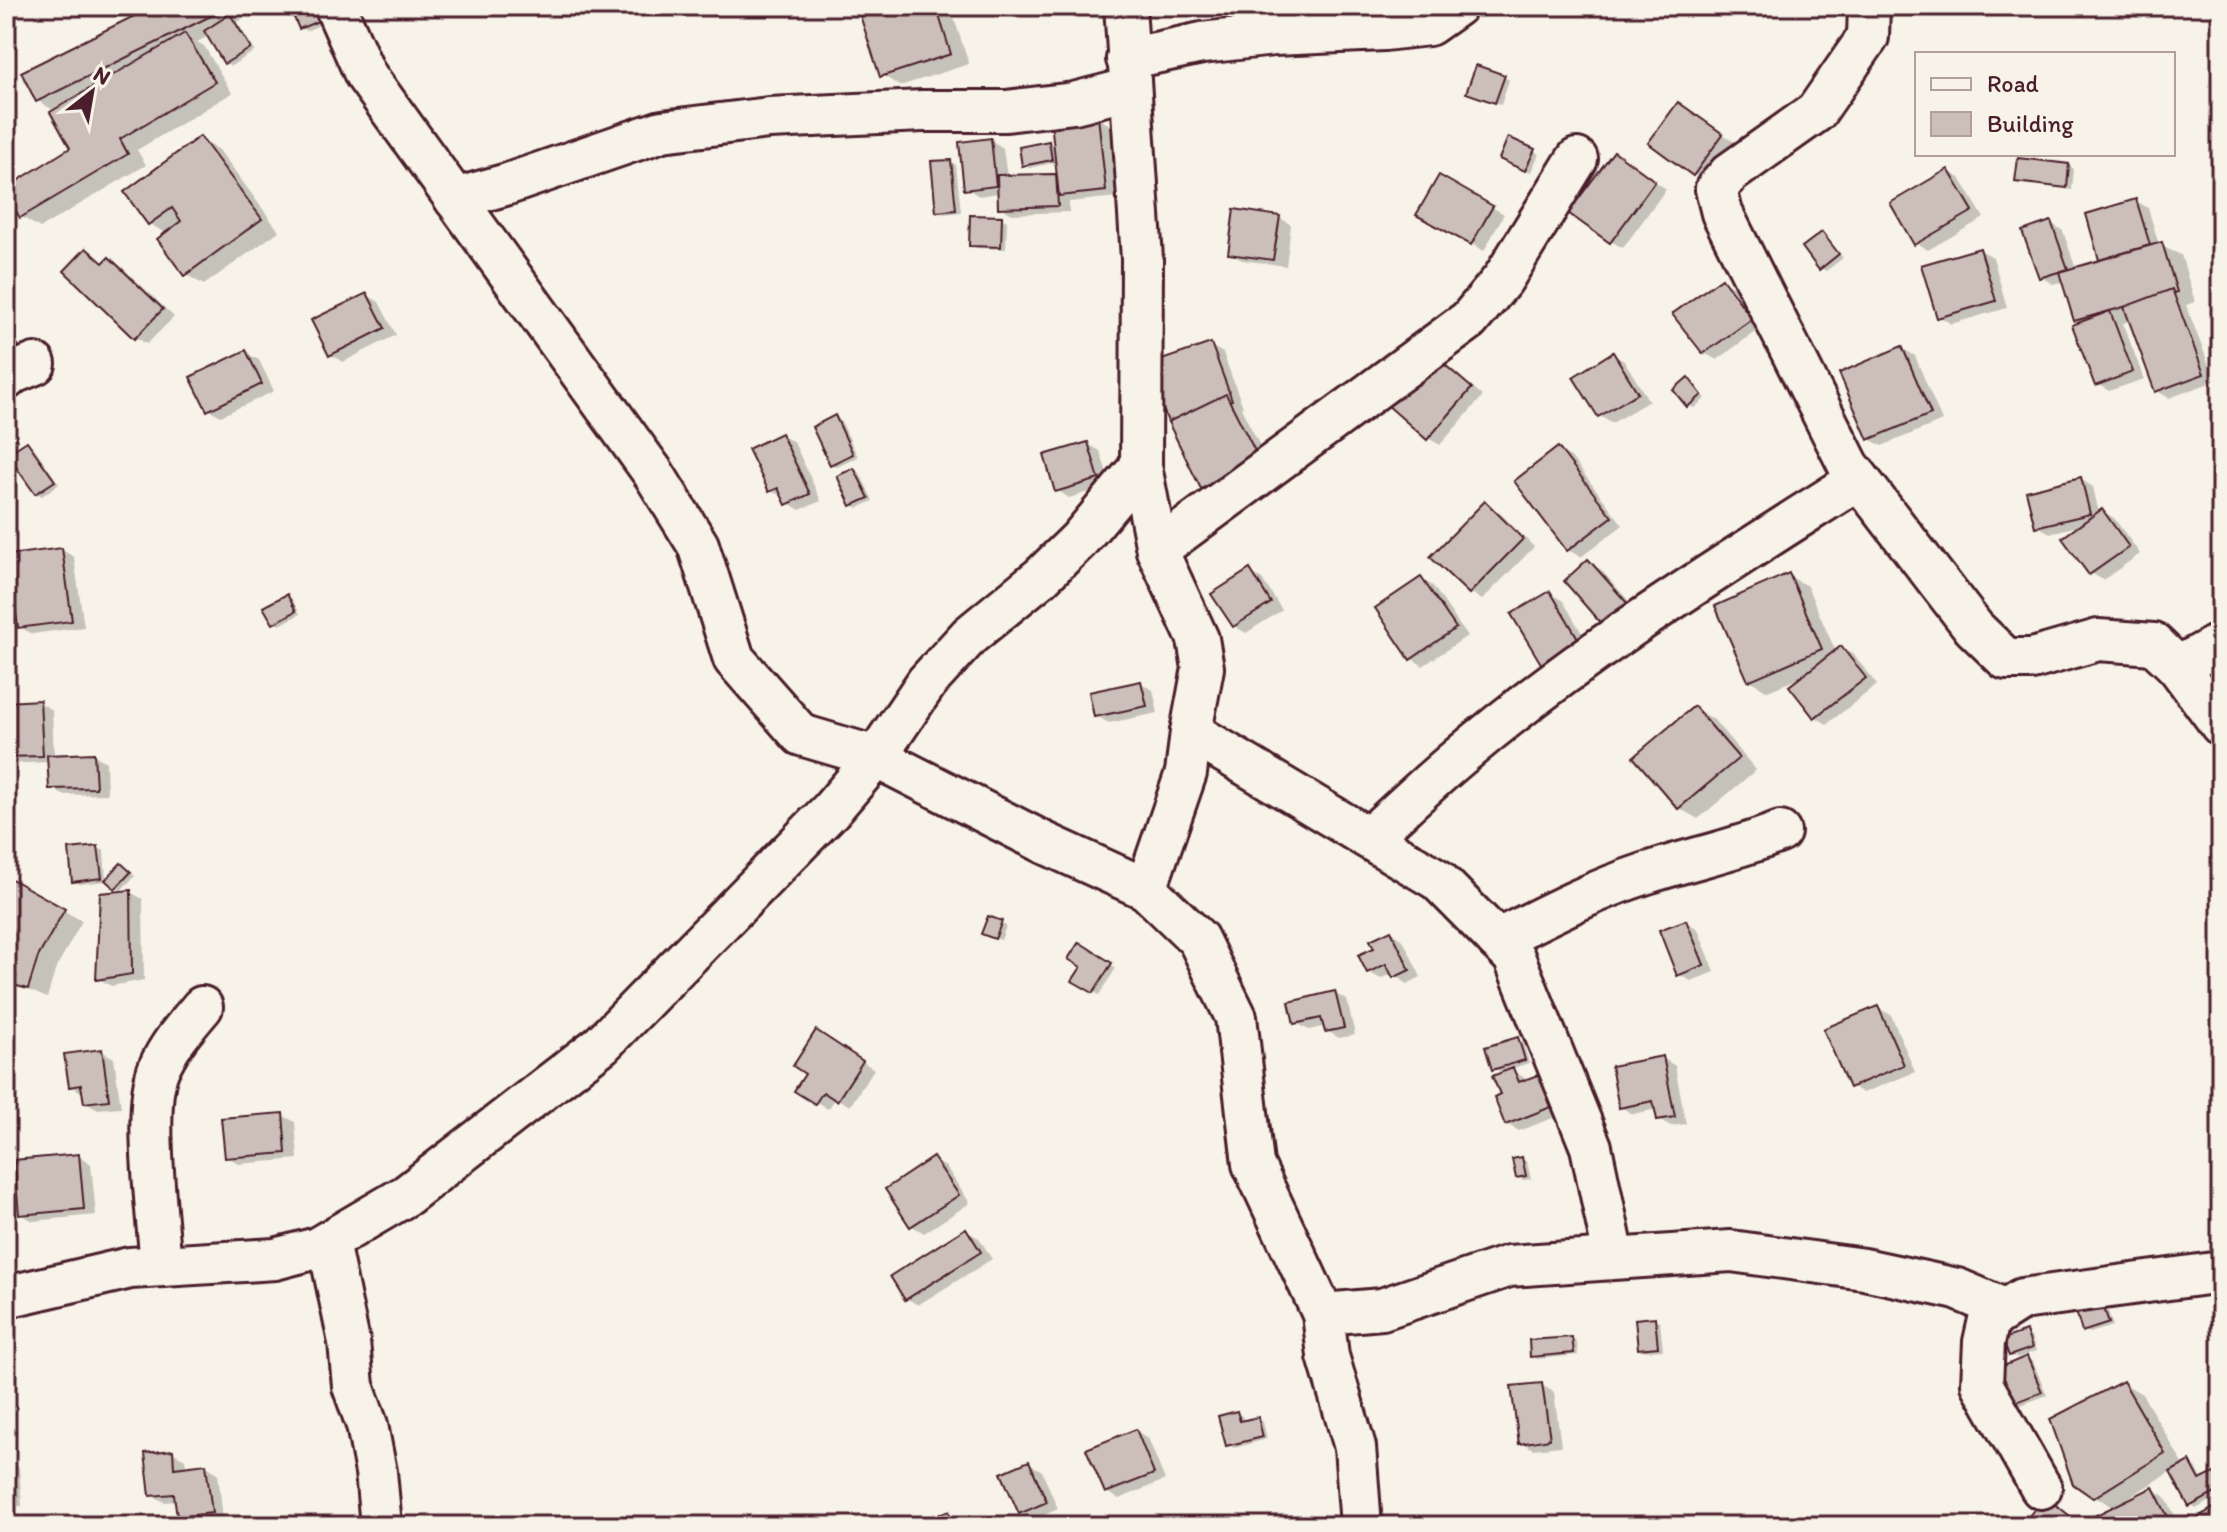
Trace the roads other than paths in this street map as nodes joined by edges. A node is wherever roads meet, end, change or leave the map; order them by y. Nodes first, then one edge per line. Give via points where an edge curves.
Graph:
1 (335, 6) edge
2 (1125, 6) edge
3 (1456, 6) edge
4 (1869, 6) edge
5 (1128, 74) junction
6 (1577, 159) dead end
7 (455, 199) junction
8 (1141, 466) junction
9 (1859, 479) junction
10 (1157, 550) junction
11 (2221, 643) edge
12 (2178, 667) junction
13 (2221, 725) edge
14 (1191, 732) junction
15 (876, 757) junction
16 (1780, 832) dead end
17 (1369, 838) junction
18 (1146, 889) junction
19 (1497, 940) junction
20 (202, 1007) dead end
21 (328, 1242) junction
22 (1614, 1257) junction
23 (161, 1266) junction
24 (2221, 1272) edge
25 (6, 1297) edge
26 (2004, 1309) junction
27 (1323, 1314) junction
28 (2041, 1488) dead end
29 (381, 1526) edge
30 (1361, 1526) edge

1 - 7 street via 365,74
2 - 5 street
3 - 5 street via 1429,25 1202,43
4 - 9 street via 1868,37 1816,112 1730,173 1716,189 1722,213
5 - 7 street via 1074,103 1006,111 769,118 662,131
5 - 8 street via 1142,259
6 - 10 street via 1503,279 1469,320
7 - 15 street via 654,474 698,545 734,659 801,735
8 - 10 street
8 - 15 street via 1079,540 970,635 927,682
9 - 12 street via 1974,628 2006,659 2032,659 2098,640 2154,644
9 - 17 street via 1543,692 1460,756
10 - 14 street via 1198,639 1203,668
11 - 12 street
12 - 13 street
14 - 17 street
14 - 18 street via 1186,773
15 - 18 street
15 - 21 street via 831,810 602,1044 407,1195
16 - 19 street via 1580,898
17 - 19 street via 1438,880
18 - 27 street via 1198,939 1236,1017 1253,1164
19 - 22 street via 1514,957 1591,1147
20 - 23 street via 157,1071 152,1104
21 - 23 street via 275,1259
21 - 29 street via 353,1386 370,1441
22 - 26 street via 1731,1251 1864,1269 1957,1289
22 - 27 street via 1509,1266 1382,1309
23 - 25 street via 130,1268
24 - 26 street via 2022,1299
26 - 28 street via 1989,1320 1982,1384
27 - 30 street via 1328,1356 1355,1447

